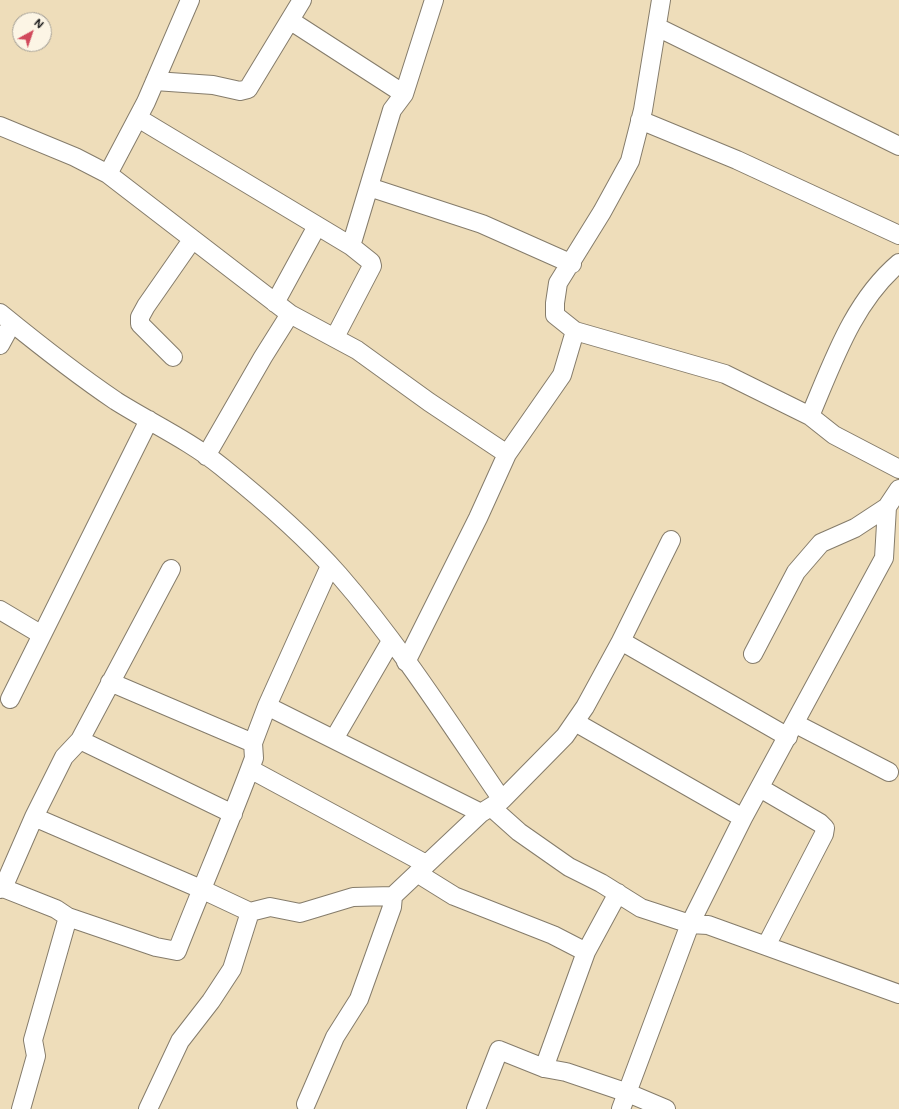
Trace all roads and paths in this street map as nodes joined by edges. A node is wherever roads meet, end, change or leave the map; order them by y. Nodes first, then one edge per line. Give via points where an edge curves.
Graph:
1 (190, 0) edge
2 (302, 0) edge
3 (434, 0) edge
4 (661, 0) edge
5 (291, 21) junction
6 (657, 27) junction
7 (155, 81) junction
8 (404, 94) junction
9 (138, 118) junction
10 (640, 120) junction
11 (0, 126) edge
12 (899, 146) edge
13 (108, 174) junction
14 (369, 187) junction
15 (317, 226) junction
16 (899, 235) edge
17 (192, 240) junction
18 (351, 246) junction
19 (899, 263) edge
20 (572, 264) junction
21 (275, 302) junction
22 (290, 314) junction
23 (6, 318) edge
24 (575, 331) junction
25 (335, 337) junction
26 (0, 345) edge
27 (173, 357) dead end
28 (810, 416) junction
29 (149, 420) junction
30 (507, 454) junction
31 (206, 456) junction
32 (899, 469) edge
33 (899, 489) edge
34 (887, 507) junction
35 (892, 535) edge
36 (671, 540) dead end
37 (330, 566) junction
38 (170, 569) dead end
39 (0, 610) edge
40 (42, 634) junction
41 (391, 641) junction
42 (621, 641) junction
43 (753, 654) dead end
44 (406, 662) junction
45 (110, 682) junction
46 (10, 699) dead end
47 (267, 706) junction
48 (575, 722) junction
49 (792, 730) junction
50 (334, 739) junction
51 (80, 740) junction
52 (253, 743) junction
53 (250, 769) junction
54 (888, 772) dead end
55 (760, 788) junction
56 (491, 806) junction
57 (233, 814) junction
58 (34, 817) junction
59 (743, 818) junction
60 (421, 869) junction
61 (1, 888) edge
62 (201, 889) junction
63 (618, 893) junction
64 (393, 896) junction
65 (250, 912) junction
66 (68, 917) junction
67 (690, 924) junction
68 (766, 946) junction
69 (586, 952) junction
70 (899, 994) edge
71 (544, 1068) junction
72 (625, 1101) edge
73 (306, 1104) dead end
74 (21, 1109) edge
75 (148, 1109) edge
76 (476, 1109) edge
77 (666, 1109) edge

1 - 7 street
2 - 5 street
3 - 8 street
4 - 6 street
5 - 7 street via 248,89 240,91 214,85
5 - 8 street
6 - 10 street
6 - 12 street
7 - 9 street
8 - 14 street via 392,110
9 - 13 street
9 - 15 street
10 - 16 street via 737,160
10 - 20 street via 630,161
11 - 13 street via 75,157
13 - 17 street
14 - 18 street
14 - 20 street via 482,224
15 - 18 street
15 - 21 street
17 - 21 street
17 - 27 street via 140,317 140,324
18 - 25 street via 371,262 372,266
19 - 28 street via 867,299 843,338
20 - 24 street via 558,283 555,303 556,315
21 - 22 street
22 - 25 street
22 - 31 street
23 - 26 street
23 - 29 street via 44,349
24 - 28 street via 725,374
24 - 30 street via 562,375
25 - 30 street
28 - 32 street via 834,435
29 - 31 street
29 - 40 street
30 - 44 street
31 - 37 street via 271,508
33 - 34 street
34 - 35 street
34 - 43 street via 854,528 822,543 796,572
35 - 49 street via 884,558
36 - 42 street
37 - 41 street
37 - 47 street
38 - 45 street
39 - 40 street
40 - 46 street
41 - 44 street
41 - 50 street
42 - 48 street
42 - 49 street
44 - 56 street
45 - 51 street
45 - 52 street
47 - 50 street
47 - 52 street
48 - 56 street via 564,736
48 - 59 street
49 - 54 street
49 - 55 street
50 - 56 street
51 - 57 street
51 - 58 street via 64,757
52 - 53 street via 254,758
53 - 57 street
53 - 60 street
55 - 59 street
55 - 68 street via 825,828
56 - 60 street
56 - 63 street via 519,832 569,867
57 - 62 street
58 - 61 street
58 - 62 street
59 - 67 street
60 - 64 street
60 - 69 street via 454,896 553,935
61 - 66 street via 56,909
62 - 65 street
62 - 66 street via 177,952 156,948
63 - 67 street via 641,908
63 - 69 street
64 - 65 street via 353,897 300,913 270,907
64 - 73 street via 392,907 359,999 335,1037
65 - 75 street via 232,970 180,1041
66 - 74 street via 33,1040 36,1056
67 - 68 street via 708,925
67 - 72 street
68 - 70 street
69 - 71 street
71 - 72 street via 566,1072
71 - 76 street via 499,1050
72 - 77 street

